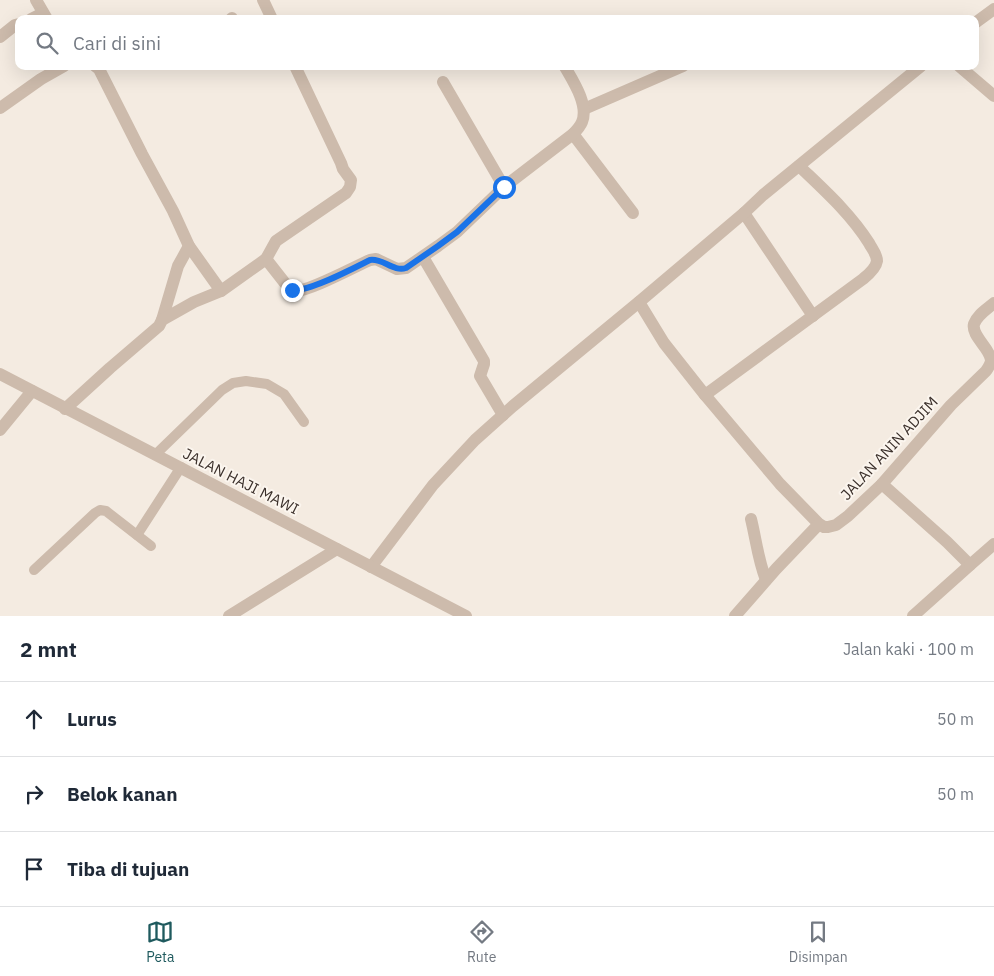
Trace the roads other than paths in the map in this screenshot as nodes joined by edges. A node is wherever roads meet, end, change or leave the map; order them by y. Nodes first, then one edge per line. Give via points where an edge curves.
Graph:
1 (36, 0) edge
2 (263, 0) edge
3 (994, 9) edge
4 (44, 15) edge
5 (270, 15) edge
6 (979, 21) edge
7 (15, 25) edge
8 (0, 37) edge
9 (57, 70) edge
10 (101, 70) edge
11 (297, 70) edge
12 (567, 70) edge
13 (674, 70) edge
14 (916, 70) edge
15 (964, 70) edge
16 (442, 82) dead end
17 (994, 96) edge
18 (0, 108) edge
19 (584, 109) junction
20 (572, 134) junction
21 (799, 166) junction
22 (504, 187) junction
23 (633, 212) dead end
24 (744, 213) junction
25 (189, 246) junction
26 (423, 257) junction
27 (266, 259) junction
28 (221, 291) junction
29 (639, 302) junction
30 (994, 303) edge
31 (813, 316) junction
32 (162, 320) junction
33 (0, 374) edge
34 (32, 391) junction
35 (705, 395) junction
36 (65, 409) junction
37 (503, 415) junction
38 (304, 422) dead end
39 (0, 430) edge
40 (155, 455) junction
41 (180, 467) junction
42 (882, 484) junction
43 (751, 518) dead end
44 (819, 524) junction
45 (137, 535) junction
46 (994, 544) edge
47 (151, 546) dead end
48 (338, 549) junction
49 (970, 565) junction
50 (371, 567) junction
51 (34, 570) dead end
52 (766, 580) junction
53 (229, 616) edge
54 (466, 616) edge
55 (735, 616) edge
56 (913, 616) edge

1 - 4 street
2 - 5 street
3 - 6 street
7 - 8 street
9 - 18 street
10 - 25 street
11 - 27 street via 342,168 351,180 350,187 276,241
12 - 19 street
13 - 19 street
14 - 21 street
15 - 17 street
16 - 22 street
19 - 20 street via 583,120
20 - 22 street
20 - 23 street
21 - 24 street
21 - 31 street via 845,210 866,238 877,262 863,279
22 - 26 street via 457,232
24 - 29 street
24 - 31 street
25 - 28 street
25 - 32 street via 178,266
26 - 27 street via 402,269 376,259 370,260 321,283 295,291 288,287
26 - 37 street via 484,360 481,377
27 - 28 street
28 - 32 street
29 - 35 street via 664,342
29 - 37 street
30 - 42 street, JALAN ANIN ADJIM via 978,317 974,327 990,356 990,365
31 - 35 street
32 - 36 street
33 - 34 street, JALAN HAJI MAWI
34 - 36 street, JALAN HAJI MAWI
34 - 39 street
35 - 44 street via 780,484
36 - 40 street, JALAN HAJI MAWI
37 - 50 street via 433,485
38 - 40 lane via 284,394 267,384 233,383
40 - 41 street, JALAN HAJI MAWI
41 - 45 lane
41 - 48 street, JALAN HAJI MAWI
42 - 44 street, JALAN ANIN ADJIM via 836,525 828,528
42 - 49 street
43 - 52 street
44 - 52 street
45 - 47 lane
45 - 51 lane via 106,510 100,510
46 - 49 street
48 - 50 street, JALAN HAJI MAWI
48 - 53 street
49 - 56 street
50 - 54 street, JALAN HAJI MAWI
52 - 55 street

